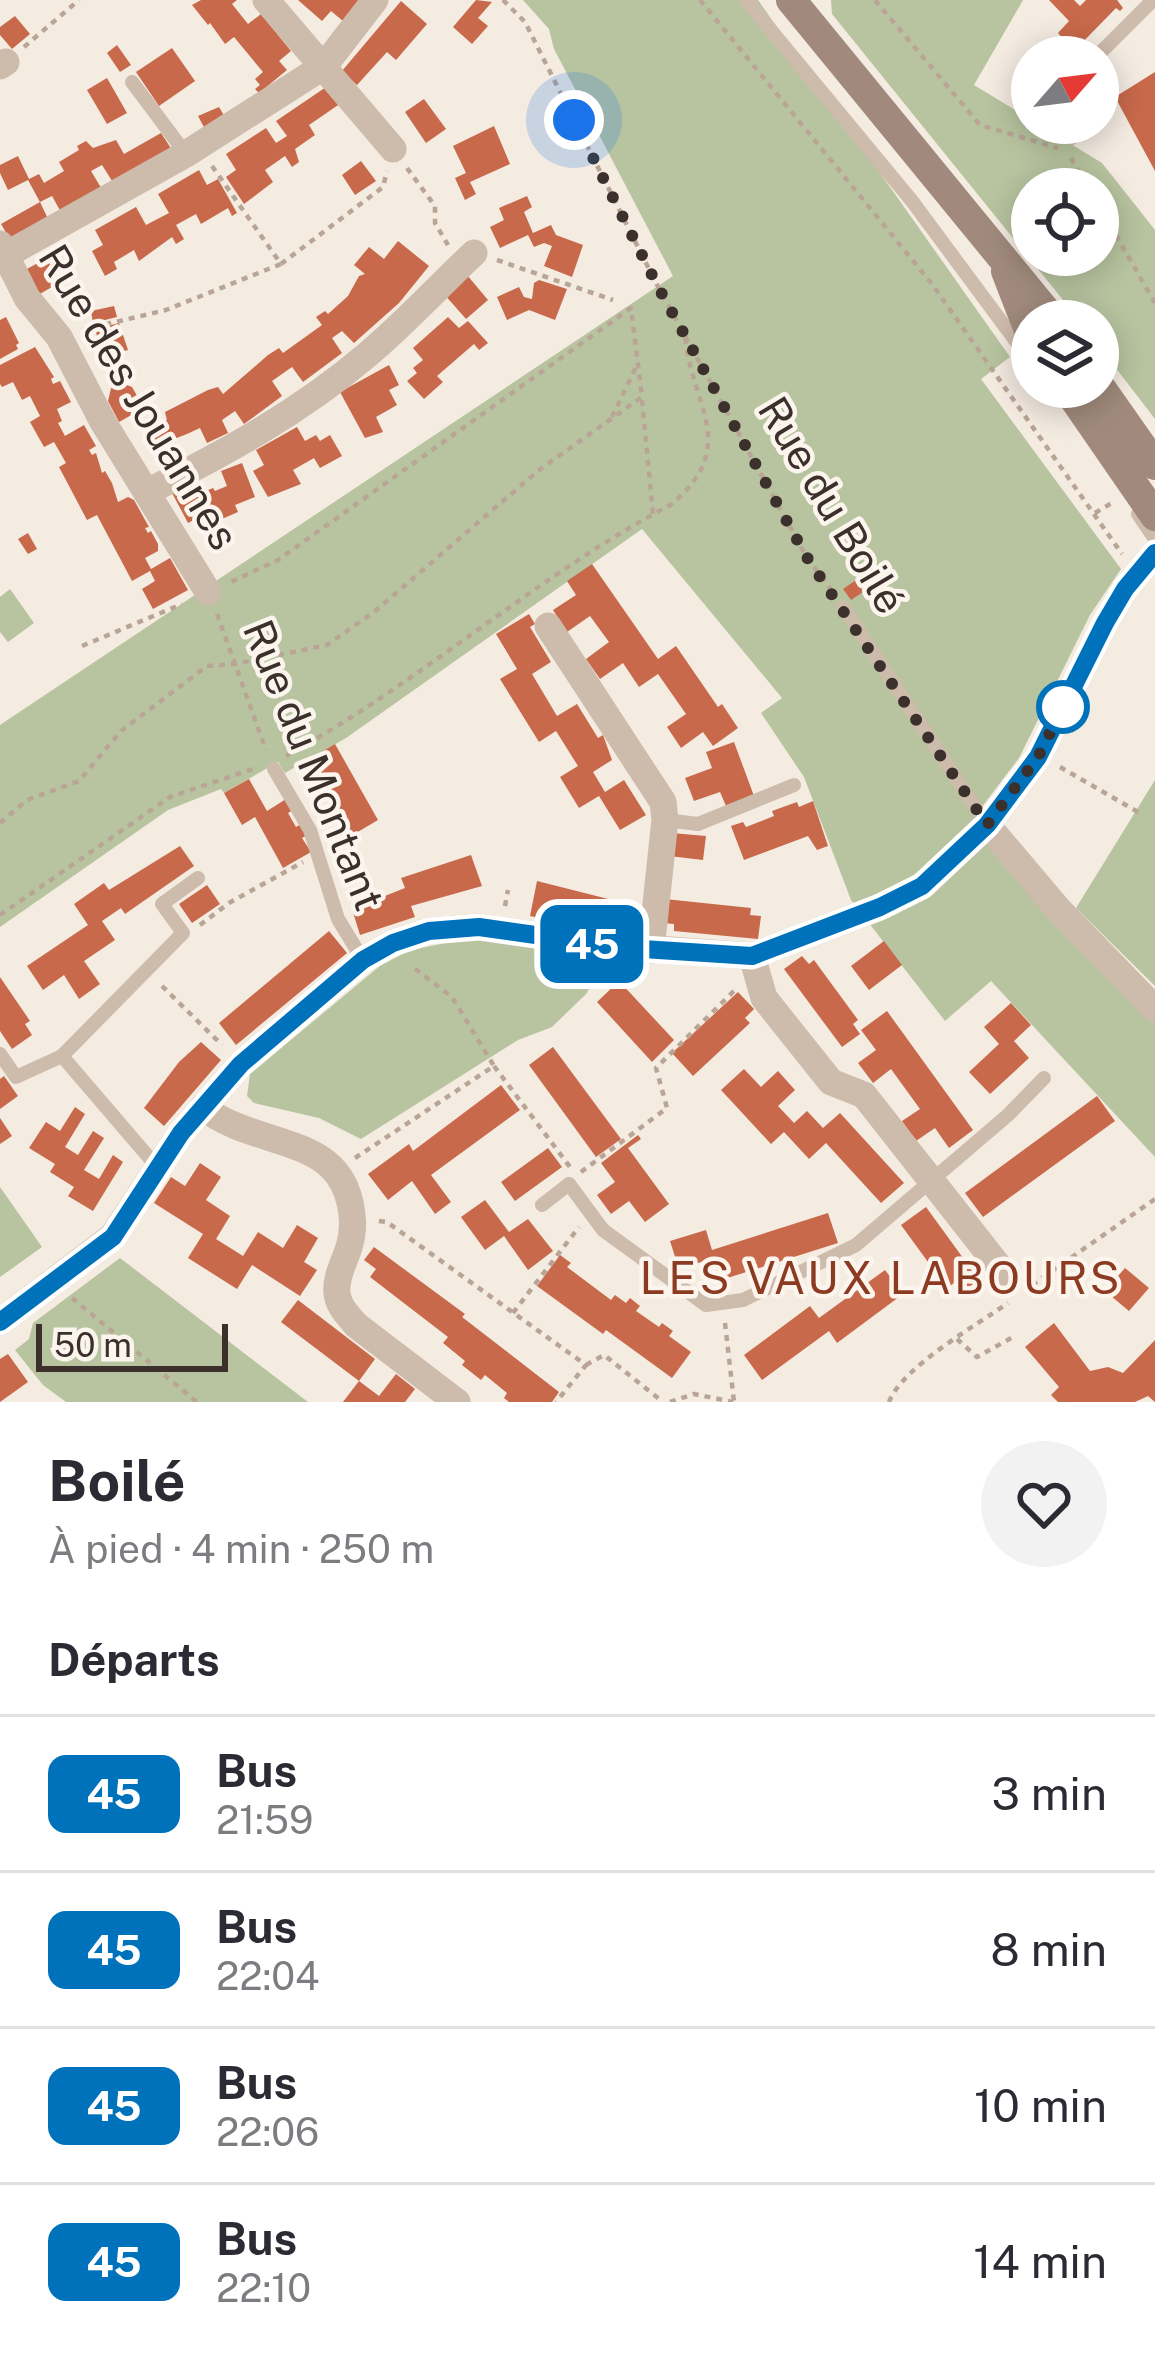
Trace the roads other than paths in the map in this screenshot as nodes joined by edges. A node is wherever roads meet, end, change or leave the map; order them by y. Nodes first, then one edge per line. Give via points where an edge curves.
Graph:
1 (266, 0) edge
2 (375, 0) edge
3 (746, 0) edge
4 (791, 0) edge
5 (1153, 0) edge
6 (1117, 36) edge
7 (324, 66) junction
8 (132, 82) dead end
9 (392, 148) road end
10 (192, 150) junction
11 (992, 245) junction
12 (1, 249) edge
13 (468, 259) road end
14 (1018, 300) edge
15 (1037, 300) edge
16 (1011, 335) edge
17 (1064, 408) edge
18 (1080, 408) edge
19 (1115, 408) edge
20 (1155, 465) edge
21 (147, 492) junction
22 (1155, 516) edge
23 (1155, 539) edge
24 (1155, 553) edge
25 (208, 592) road end
26 (843, 608) road end
27 (548, 626) dead end
28 (273, 766) road end
29 (794, 785) dead end
30 (665, 820) junction
31 (987, 825) junction
32 (198, 878) dead end
33 (651, 950) junction
34 (752, 956) junction
35 (363, 960) junction
36 (1155, 1009) edge
37 (0, 1054) edge
38 (62, 1056) junction
39 (1043, 1078) dead end
40 (203, 1107) junction
41 (158, 1168) junction
42 (931, 1180) junction
43 (542, 1205) dead end
44 (1019, 1286) road end
45 (0, 1322) edge
46 (457, 1402) edge

1 - 7 street
2 - 7 street
3 - 16 lane
4 - 11 main road
5 - 6 lane
7 - 9 street
7 - 10 street
8 - 10 lane
10 - 12 street
11 - 14 main road
11 - 15 main road
12 - 21 street, Rue des Jouannes
13 - 21 street via 310,398 234,449
17 - 23 lane
18 - 22 main road
19 - 20 main road
21 - 25 street, Rue des Jouannes
24 - 31 street via 1105,623 1038,757
26 - 31 lane, Rue du Boilé
27 - 30 street via 652,780
28 - 35 lane, Rue du Montant via 310,830 338,919
29 - 30 lane via 698,824
30 - 33 street
31 - 34 street via 914,892
31 - 36 street, Rue du Boilé
32 - 38 lane via 162,904 183,933
33 - 34 street
33 - 35 street via 451,927 412,935
34 - 42 street via 764,998 831,1082 864,1095
35 - 40 street
37 - 38 lane via 16,1077
38 - 41 lane
39 - 42 lane
40 - 41 street
40 - 46 street via 239,1130 317,1156 338,1174 353,1229 336,1289 343,1309
41 - 45 street via 113,1237
42 - 43 lane via 856,1245 724,1305 706,1305 603,1230 569,1184
42 - 44 street

